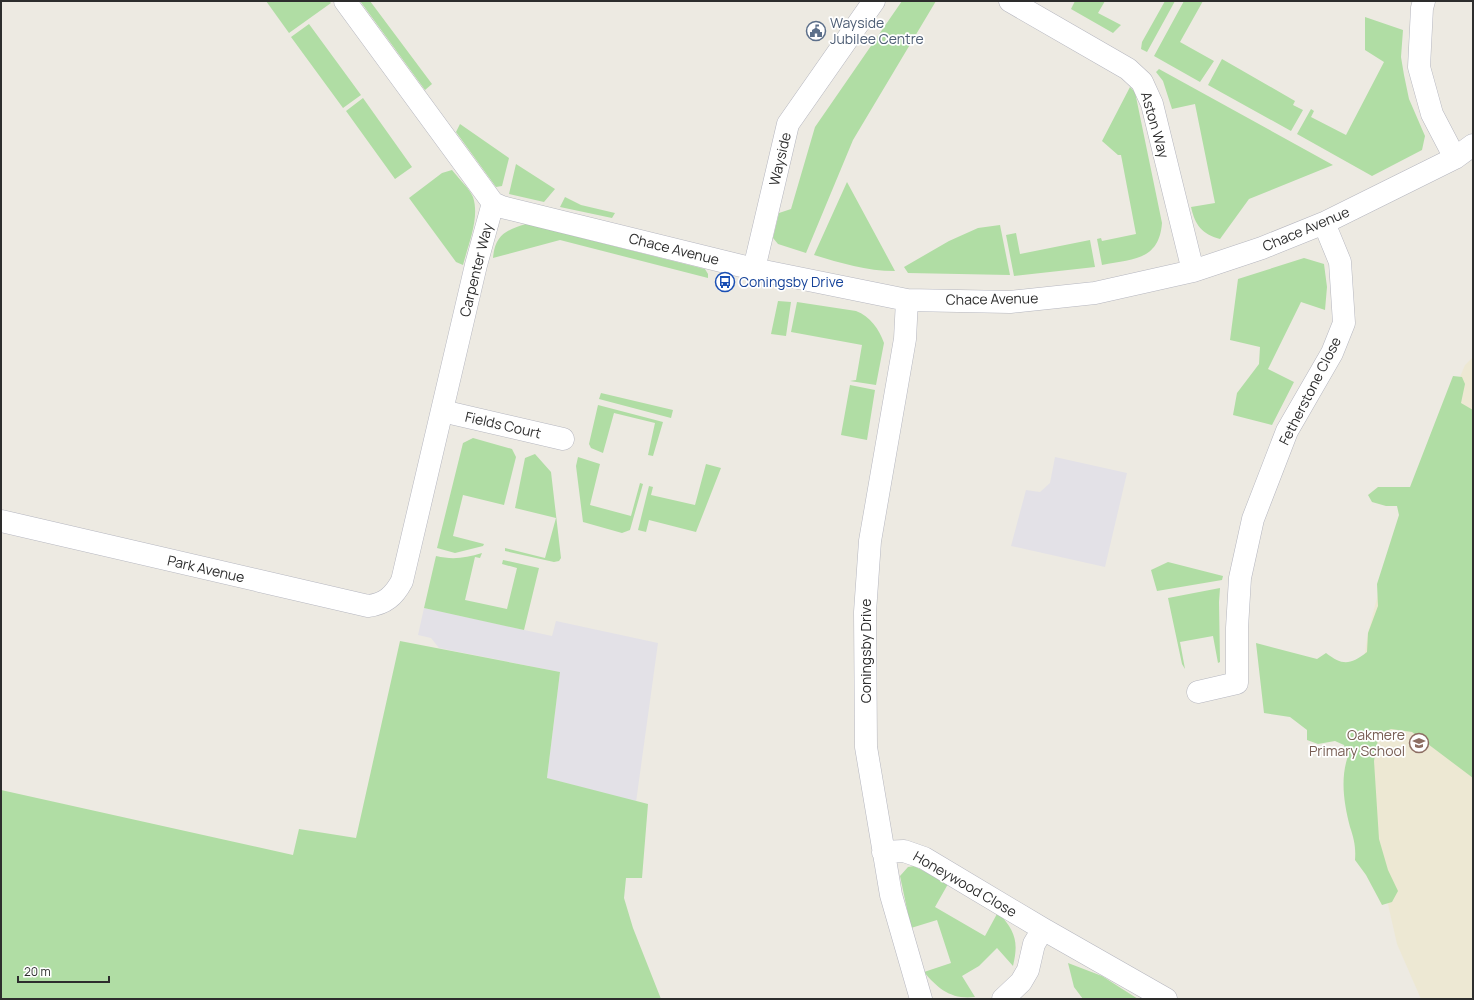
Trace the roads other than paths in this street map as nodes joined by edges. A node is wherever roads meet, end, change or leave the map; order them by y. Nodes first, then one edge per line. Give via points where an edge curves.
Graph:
1 (344, 1) edge
2 (874, 1) edge
3 (1010, 1) edge
4 (1424, 1) edge
5 (1473, 145) edge
6 (1455, 158) junction
7 (493, 203) junction
8 (1324, 223) junction
9 (754, 269) junction
10 (1193, 271) junction
11 (907, 300) junction
12 (442, 411) junction
13 (564, 439) dead end
14 (1, 521) edge
15 (402, 581) joint
16 (1198, 692) dead end
17 (883, 852) junction
18 (1043, 929) junction
19 (921, 999) edge
20 (1003, 999) edge
21 (1166, 999) edge

1 - 7 street
2 - 9 street, Wayside via 788,124
3 - 10 street, Aston Way via 1128,69 1142,82 1152,104
4 - 6 street via 1419,67 1432,114
5 - 6 street, Chace Avenue
6 - 8 street, Chace Avenue
7 - 9 street, Chace Avenue
7 - 12 street, Carpenter Way
8 - 10 street, Chace Avenue via 1262,248
8 - 16 street, Fetherstone Close via 1340,262 1344,322 1332,353 1287,432 1253,519 1240,578 1237,683
9 - 11 street, Chace Avenue
10 - 11 street, Chace Avenue via 1095,293 1010,302
11 - 17 street, Coningsby Drive via 905,339 870,541 865,612 866,747
12 - 13 street, Fields Court
12 - 15 street, Carpenter Way
14 - 15 street, Park Avenue via 368,606 386,601 396,592
17 - 18 street, Honeywood Close via 904,850 924,858
17 - 19 street, Coningsby Drive via 891,895
18 - 20 street via 1034,944 1028,970 1021,982
18 - 21 street, Honeywood Close

